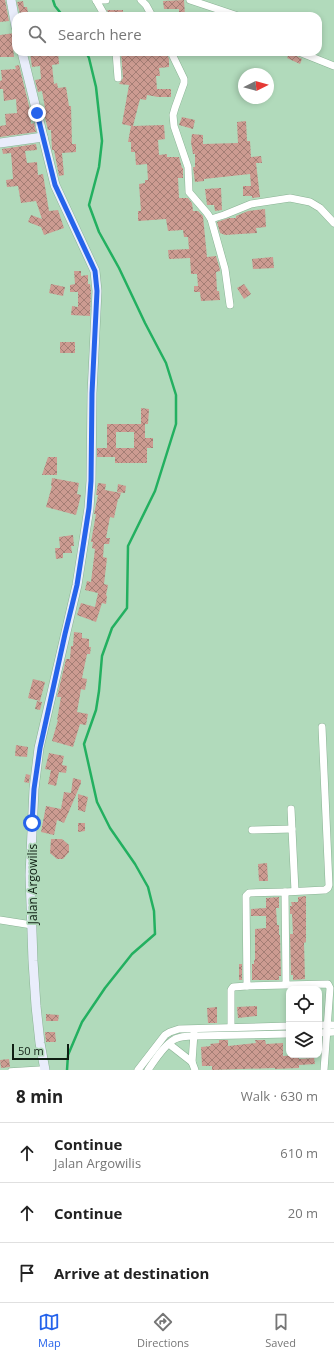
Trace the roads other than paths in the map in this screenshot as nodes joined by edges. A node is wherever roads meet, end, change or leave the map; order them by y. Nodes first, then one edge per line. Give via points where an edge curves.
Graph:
1 (11, 0) edge
2 (96, 0) edge
3 (106, 0) edge
4 (141, 0) edge
5 (190, 0) edge
6 (13, 12) edge
7 (103, 12) edge
8 (150, 12) edge
9 (226, 12) edge
10 (23, 56) edge
11 (116, 56) edge
12 (173, 56) edge
13 (309, 56) edge
14 (334, 66) edge
15 (118, 78) dead end
16 (43, 137) junction
17 (0, 143) edge
18 (211, 219) junction
19 (334, 223) edge
20 (230, 305) dead end
21 (322, 727) dead end
22 (291, 809) dead end
23 (292, 829) junction
24 (252, 830) dead end
25 (295, 891) junction
26 (285, 892) junction
27 (0, 920) edge
28 (32, 924) junction
29 (286, 984) junction
30 (247, 986) junction
31 (286, 1026) edge
32 (231, 1027) junction
33 (265, 1027) junction
34 (331, 1029) edge
35 (194, 1032) junction
36 (286, 1034) edge
37 (265, 1035) junction
38 (169, 1044) junction
39 (192, 1062) junction
40 (44, 1069) edge
41 (10, 1070) edge
42 (138, 1070) edge
43 (148, 1070) edge
44 (195, 1070) edge
45 (324, 1070) edge

1 - 6 street
2 - 3 street
2 - 7 street
4 - 8 street
5 - 9 street
10 - 16 street, Jalan Argowilis
11 - 15 street
12 - 18 street via 184,79 173,121 188,167 189,192
13 - 14 street
16 - 17 street
16 - 28 street, Jalan Argowilis via 55,185 95,271 97,291 89,508 77,585 40,748 34,789 30,875
18 - 19 street via 251,204 290,198 310,202 320,208
18 - 20 street via 225,269
21 - 25 street via 330,882 324,890
22 - 23 street
23 - 24 street
23 - 25 street
25 - 26 street
26 - 29 street
26 - 30 street via 249,893 246,896
27 - 28 street
28 - 40 street, Jalan Argowilis via 36,1006
29 - 30 street
29 - 34 street via 328,984
30 - 32 street via 232,988
31 - 33 street
32 - 33 street
32 - 35 street
33 - 37 street
34 - 45 street
35 - 37 street
35 - 38 street via 174,1039
35 - 39 street
35 - 42 street via 179,1029 170,1032
36 - 37 street
38 - 39 street
38 - 43 street
39 - 44 street
40 - 41 lane

